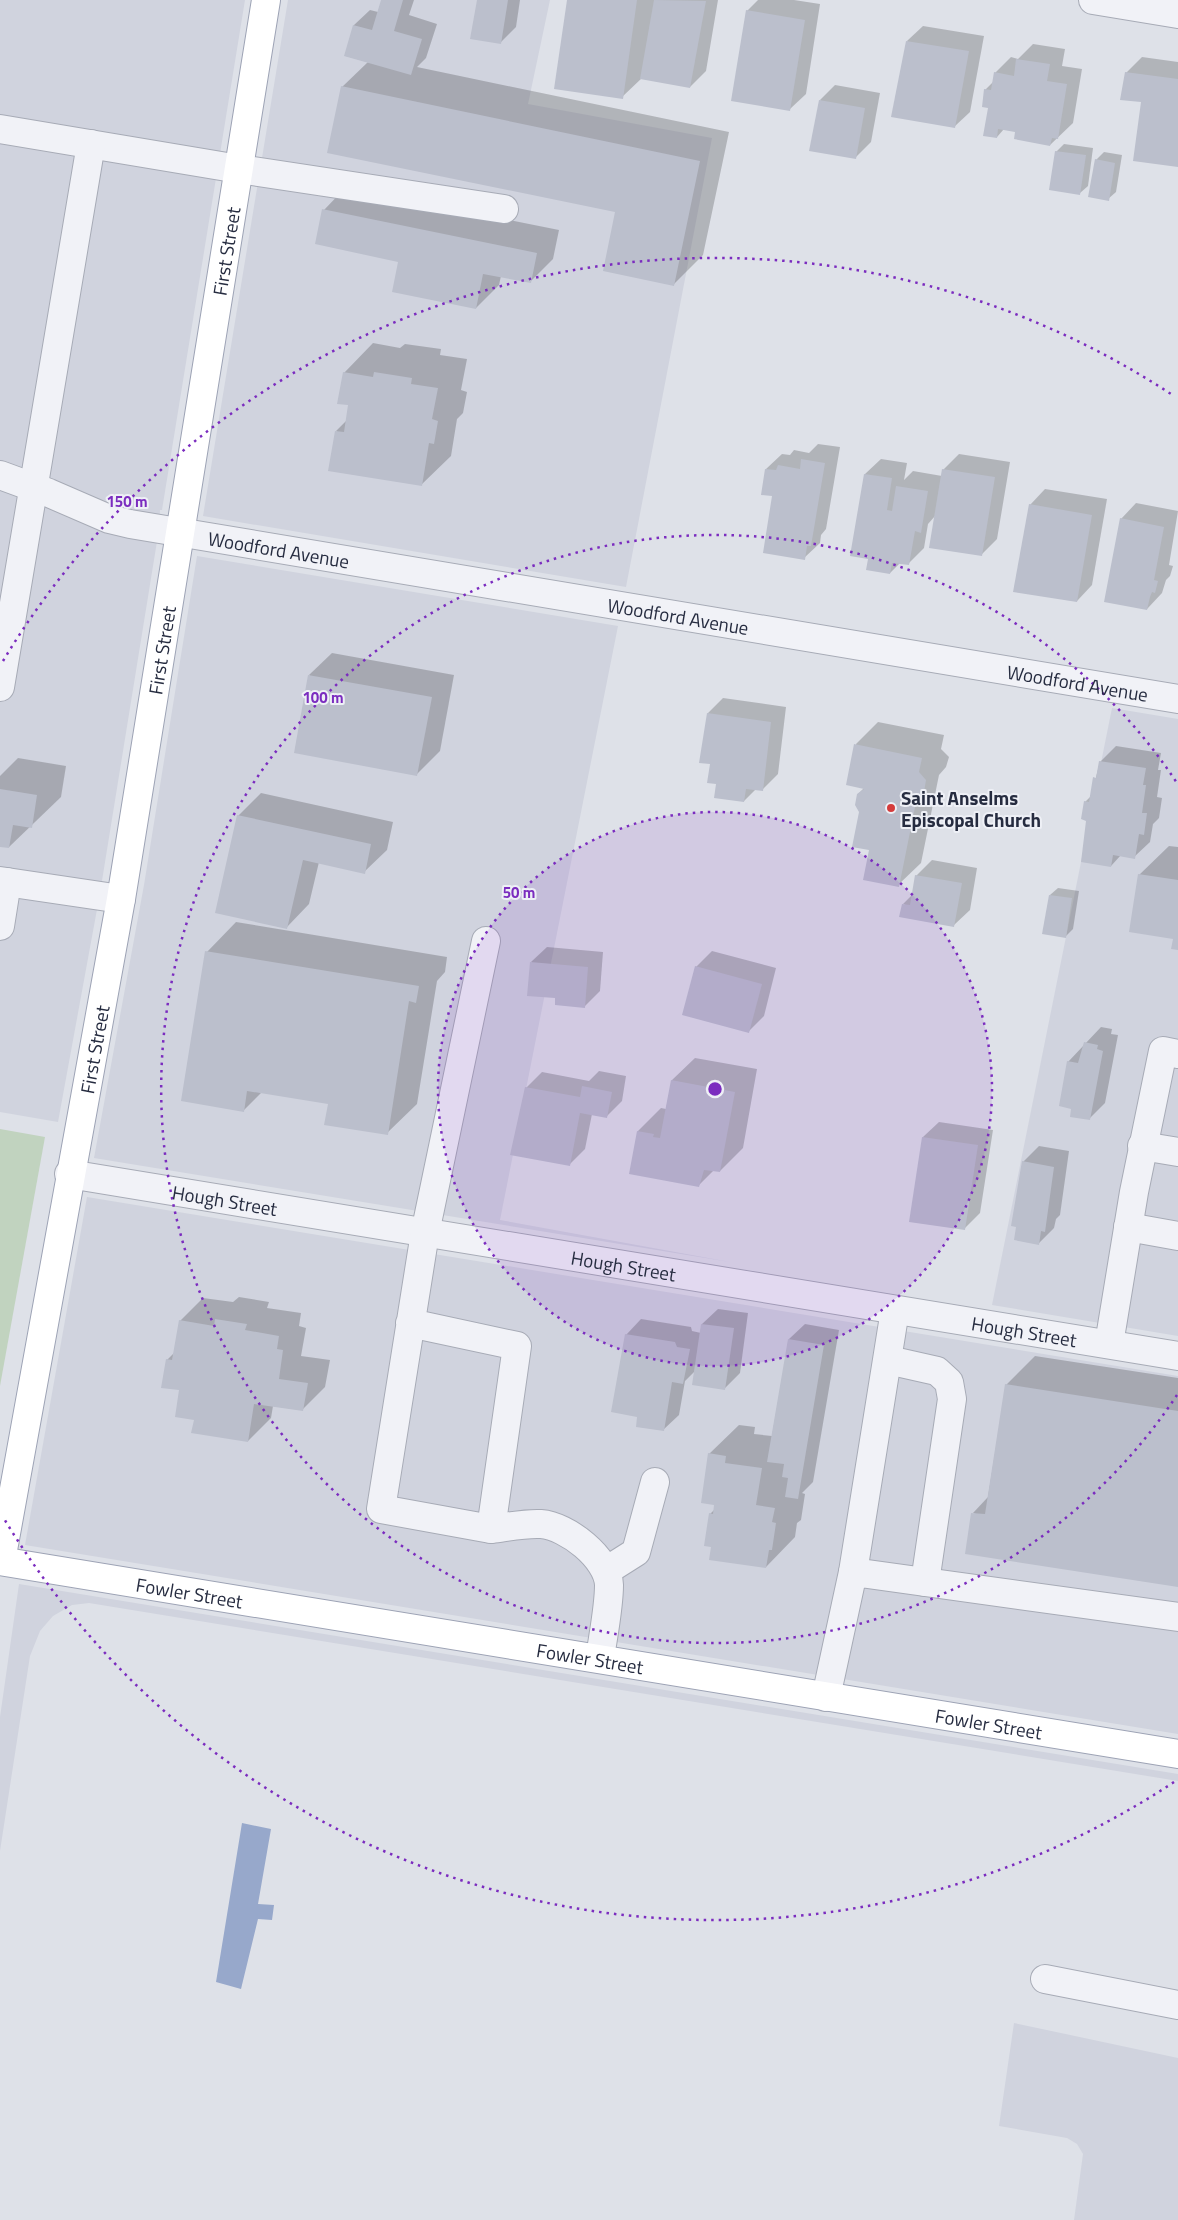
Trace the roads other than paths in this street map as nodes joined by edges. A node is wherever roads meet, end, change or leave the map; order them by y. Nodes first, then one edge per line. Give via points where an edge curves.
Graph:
1 (266, 0) edge
2 (1093, 0) edge
3 (1178, 14) edge
4 (0, 129) edge
5 (91, 144) junction
6 (239, 168) junction
7 (504, 209) dead end
8 (0, 475) edge
9 (35, 488) junction
10 (179, 533) junction
11 (0, 687) edge
12 (1178, 699) edge
13 (3, 882) edge
14 (121, 899) junction
15 (0, 926) edge
16 (486, 941) dead end
17 (1178, 1054) edge
18 (1142, 1146) junction
19 (1178, 1152) edge
20 (69, 1174) junction
21 (1128, 1227) junction
22 (425, 1233) junction
23 (1178, 1236) edge
24 (896, 1310) junction
25 (410, 1323) junction
26 (1110, 1344) junction
27 (1178, 1356) edge
28 (888, 1360) junction
29 (655, 1482) dead end
30 (491, 1529) junction
31 (0, 1563) edge
32 (606, 1571) junction
33 (854, 1572) junction
34 (925, 1582) junction
35 (1178, 1617) edge
36 (600, 1658) junction
37 (826, 1697) junction
38 (1178, 1754) edge
39 (1045, 1979) dead end
40 (1178, 2005) edge

1 - 6 main road, First Street
2 - 3 street
4 - 5 street
5 - 6 street
5 - 9 street
6 - 7 street
6 - 10 main road, First Street
8 - 9 street
9 - 10 street via 109,519
9 - 11 street
10 - 12 street, Woodford Avenue
10 - 14 main road, First Street
13 - 14 street
13 - 15 street
14 - 20 main road, First Street
16 - 22 street
17 - 18 street via 1163,1051
18 - 19 street
18 - 21 street
20 - 22 street, Hough Street
20 - 31 main road, First Street
21 - 23 street
21 - 26 street
22 - 24 street, Hough Street
22 - 25 street
24 - 26 street, Hough Street
24 - 28 street
25 - 30 street via 517,1346
25 - 30 street via 381,1509
26 - 27 street, Hough Street
28 - 33 street
28 - 34 street via 937,1371 950,1382 952,1399
29 - 32 street via 636,1552
30 - 32 street via 542,1524 560,1530 596,1556
31 - 36 main road, Fowler Street
32 - 36 street via 609,1585
33 - 34 street
33 - 37 street
34 - 35 street
36 - 37 main road, Fowler Street
37 - 38 main road, Fowler Street
39 - 40 street

